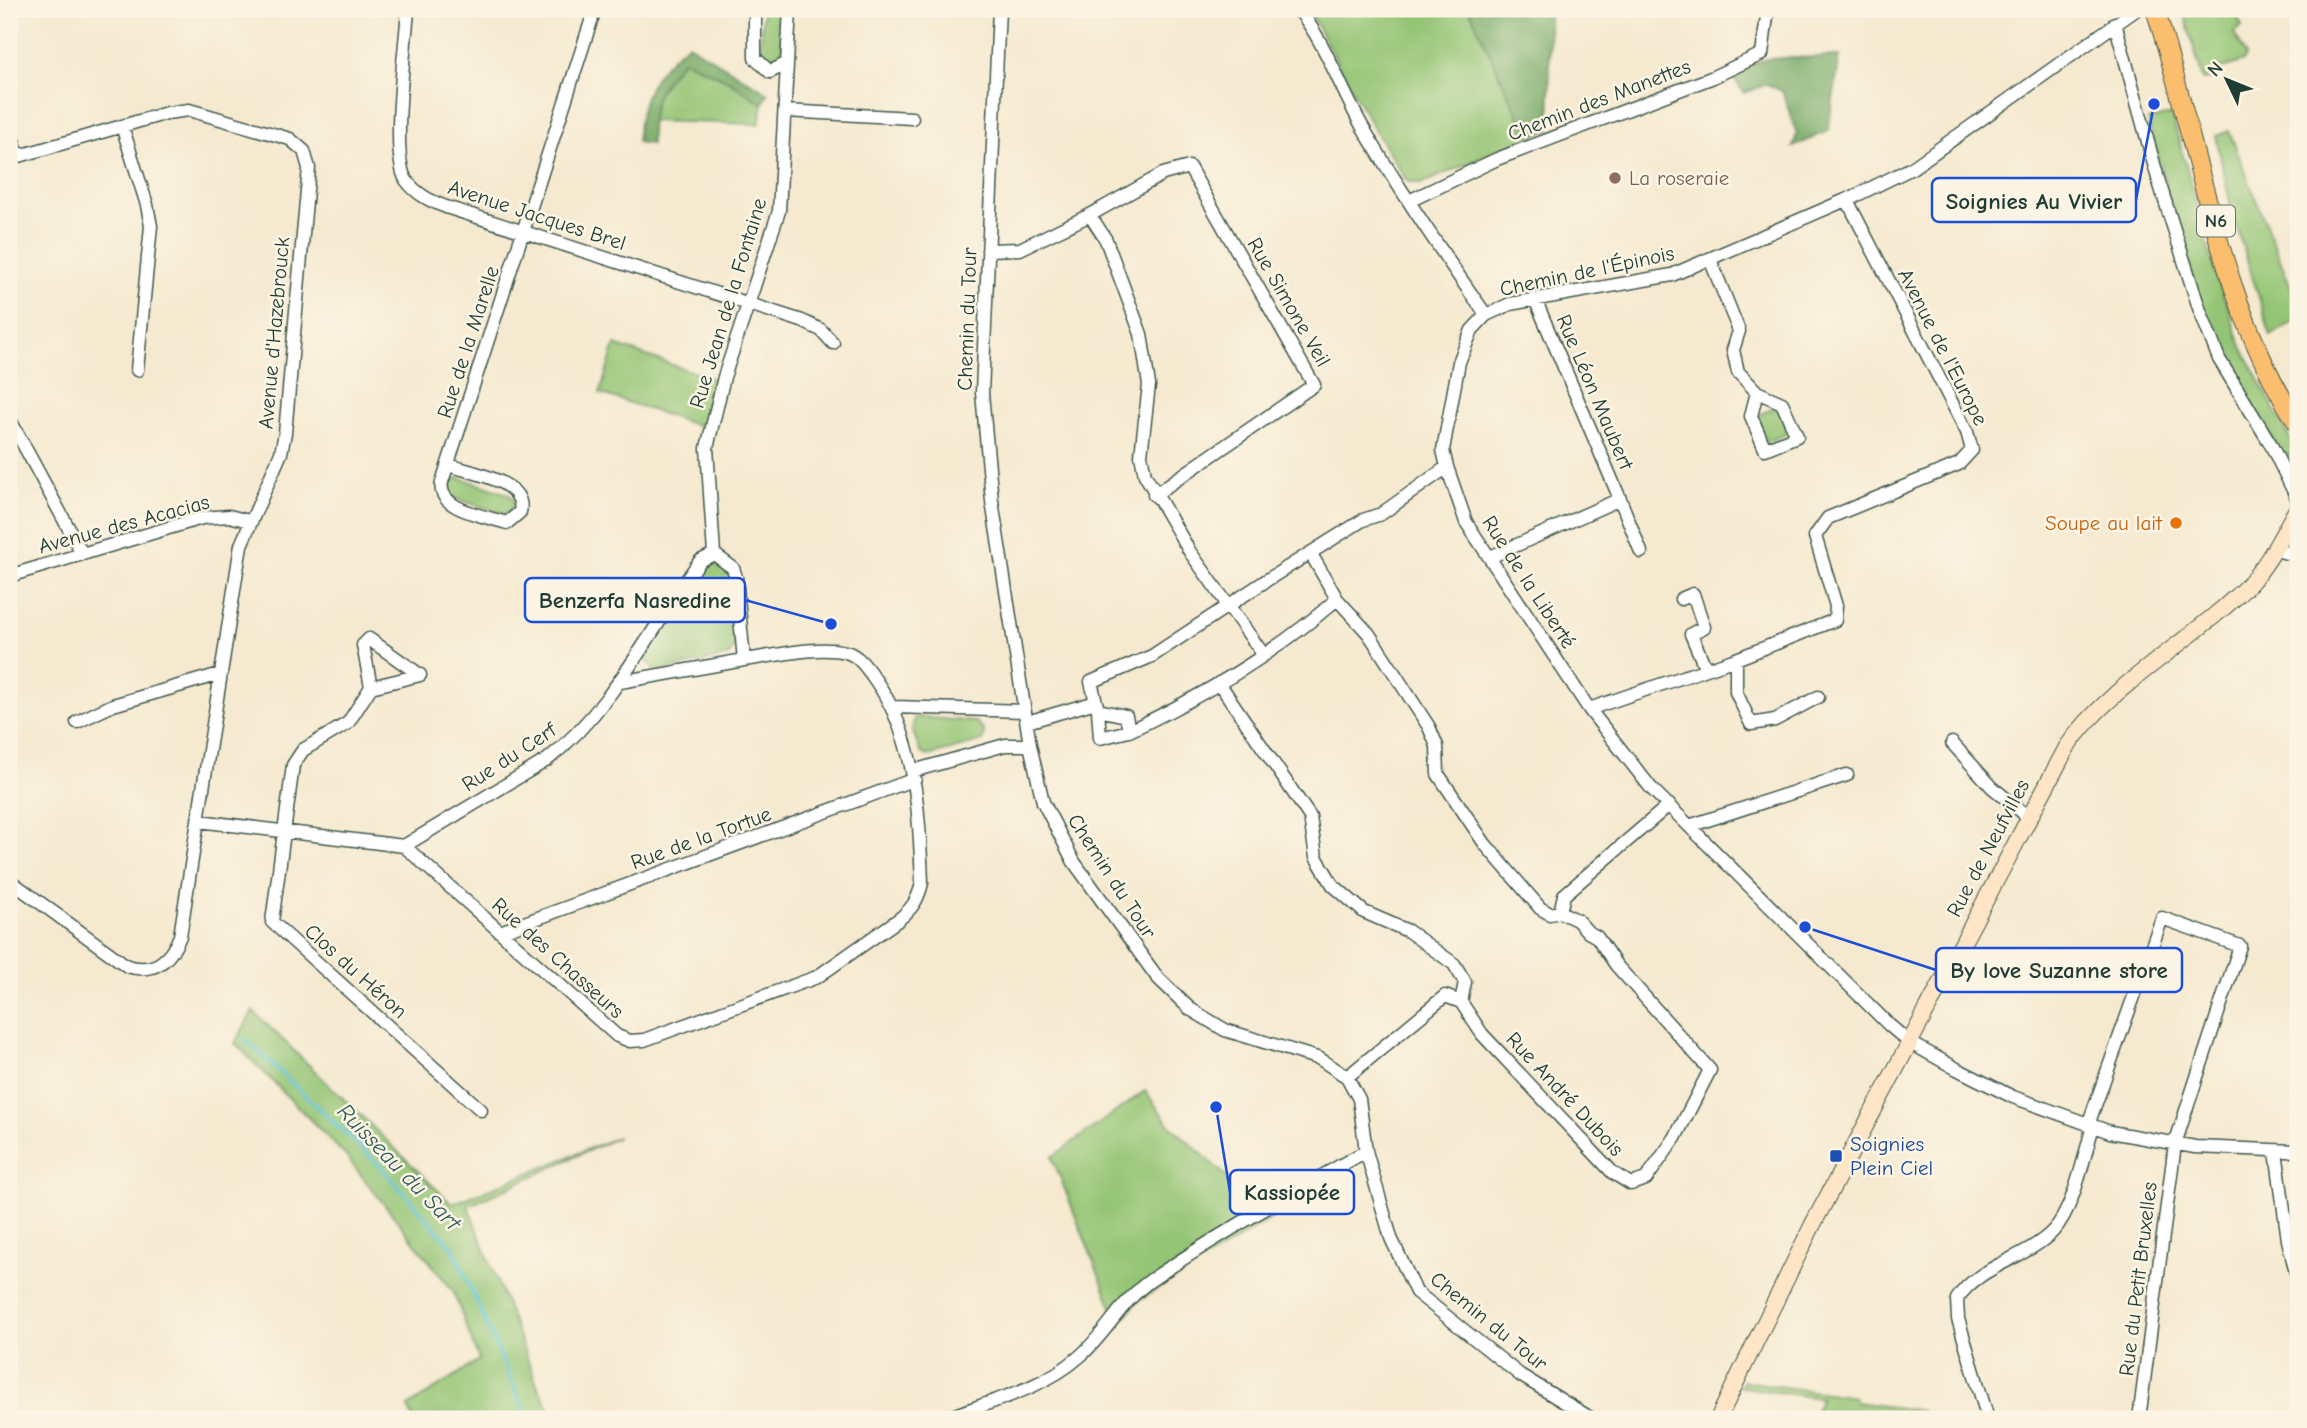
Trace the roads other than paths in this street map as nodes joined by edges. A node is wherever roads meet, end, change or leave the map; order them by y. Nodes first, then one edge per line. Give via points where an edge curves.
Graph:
1 (408, 9) edge
2 (595, 9) edge
3 (755, 9) edge
4 (790, 9) edge
5 (999, 9) edge
6 (1298, 9) edge
7 (1768, 9) edge
8 (2137, 9) edge
9 (2155, 9) edge
10 (2115, 23) junction
11 (787, 63) junction
12 (785, 111) junction
13 (912, 118) dead end
14 (9, 126) edge
15 (122, 126) junction
16 (13, 157) edge
17 (1847, 200) junction
18 (1409, 201) junction
19 (1090, 215) junction
20 (524, 231) junction
21 (988, 250) junction
22 (1710, 259) junction
23 (1535, 299) junction
24 (748, 303) junction
25 (1486, 315) junction
26 (833, 343) dead end
27 (138, 370) dead end
28 (1757, 393) junction
29 (9, 418) edge
30 (2298, 424) edge
31 (449, 465) junction
32 (1447, 467) junction
33 (1154, 495) junction
34 (1620, 499) junction
35 (2298, 500) edge
36 (2298, 507) edge
37 (249, 521) junction
38 (2276, 550) junction
39 (1641, 552) dead end
40 (82, 553) junction
41 (714, 554) junction
42 (1311, 554) junction
43 (2298, 556) edge
44 (1490, 557) junction
45 (9, 576) edge
46 (1337, 599) junction
47 (1681, 599) dead end
48 (1228, 606) junction
49 (1263, 654) junction
50 (1736, 659) junction
51 (744, 660) junction
52 (1705, 667) junction
53 (220, 674) junction
54 (620, 682) junction
55 (1219, 683) junction
56 (372, 687) junction
57 (1818, 696) dead end
58 (1097, 706) junction
59 (894, 707) junction
60 (1589, 709) junction
61 (1026, 717) junction
62 (77, 722) dead end
63 (1129, 731) junction
64 (1952, 743) dead end
65 (1030, 745) junction
66 (914, 775) junction
67 (1847, 775) dead end
68 (1669, 805) junction
69 (2028, 817) junction
70 (199, 821) junction
71 (1689, 825) junction
72 (284, 832) junction
73 (404, 846) junction
74 (9, 880) edge
75 (1555, 913) junction
76 (500, 932) junction
77 (1461, 1002) junction
78 (1909, 1042) junction
79 (1348, 1077) junction
80 (481, 1110) dead end
81 (2091, 1125) junction
82 (2175, 1144) junction
83 (1366, 1151) junction
84 (2276, 1151) junction
85 (2298, 1152) edge
86 (2298, 1281) edge
87 (944, 1419) edge
88 (1592, 1419) edge
89 (1718, 1419) edge
90 (1988, 1419) edge
91 (2139, 1419) edge

1 - 20 street, Avenue Jacques Brel via 398,145 405,178 431,201
2 - 20 street, Rue de la Marelle
3 - 11 street via 755,58 770,72
4 - 11 street, Rue Jean de la Fontaine
5 - 21 street, Chemin du Tour
6 - 18 street, Chemin de l'Épinois via 1361,125
7 - 18 street, Chemin des Manettes via 1762,54 1712,78 1497,159
8 - 10 street, Chemin de l'Épinois
9 - 30 main road, N6 via 2238,297 2258,349
10 - 17 street, Chemin de l'Épinois via 1912,168
10 - 35 street via 2199,308 2219,359
11 - 12 street, Rue Jean de la Fontaine
12 - 13 street
12 - 24 street, Rue Jean de la Fontaine via 779,211
14 - 16 street
15 - 16 street
15 - 27 street via 150,226
15 - 37 street, Avenue d'Hazebrouck via 189,110 290,139 304,151 309,168 285,433 281,453
17 - 22 street, Chemin de l'Épinois
17 - 50 street, Avenue de l'Europe via 1967,432 1972,450 1959,464 1828,518 1815,536 1836,606 1835,620
18 - 25 street, Chemin de l'Épinois
19 - 21 street via 1020,249
19 - 33 street via 1105,240 1141,334 1149,385 1141,455
19 - 33 street, Rue Simone Veil via 1163,174 1189,167 1314,386
20 - 24 street, Avenue Jacques Brel
20 - 31 street, Rue de la Marelle
21 - 61 street, Chemin du Tour via 982,393 985,441
22 - 23 street, Chemin de l'Épinois via 1672,275
22 - 28 street via 1739,331 1732,350 1738,372
23 - 25 street, Chemin de l'Épinois
23 - 34 street, Rue Léon Maubert
24 - 26 street, Avenue Jacques Brel via 802,321 821,330
24 - 41 street, Rue Jean de la Fontaine via 707,448
25 - 32 street, Rue de la Liberté via 1472,330 1459,362 1443,450
28 - 28 street via 1751,416 1765,449 1797,436 1782,403
29 - 40 street
31 - 31 street, Rue de la Marelle via 440,491 444,500 507,523 520,512 523,502 510,487
32 - 42 street via 1381,514 1363,520
32 - 44 street, Rue de la Liberté via 1466,522
33 - 48 street
34 - 39 street, Rue Léon Maubert
34 - 44 street, Rue Léon Maubert
36 - 38 main road, Rue de Neufvilles
37 - 40 street, Avenue des Acacias via 229,516 202,518
37 - 53 street, Avenue d'Hazebrouck via 236,568
38 - 43 street
38 - 69 main road, Rue de Neufvilles via 2250,583 2193,634 2085,720
40 - 45 street, Avenue des Acacias
41 - 51 street via 733,568 736,577
41 - 54 street, Rue du Cerf via 700,561
42 - 46 street
42 - 48 street
44 - 60 street, Rue de la Liberté
46 - 49 street
46 - 75 street via 1369,634 1429,727 1437,746 1438,774 1485,844 1531,897
47 - 52 street via 1693,594 1704,627 1691,634
48 - 49 street
48 - 58 street via 1152,656 1091,682
49 - 55 street
50 - 52 street, Avenue de l'Europe
50 - 57 street via 1736,692 1751,724 1774,720
51 - 54 street
51 - 59 street via 847,652 863,662
52 - 60 street, Avenue de l'Europe
53 - 62 street via 113,705
53 - 70 street, Avenue d'Hazebrouck
54 - 73 street, Rue du Cerf via 585,726 547,760
55 - 63 street
55 - 77 street via 1310,817 1316,858 1333,885 1364,912 1408,931 1454,964 1465,982
56 - 56 street via 363,645 369,639 420,675
56 - 72 street via 348,723 296,757
58 - 61 street
58 - 63 street via 1126,716
58 - 63 street via 1100,738
59 - 61 street
59 - 66 street
60 - 68 street, Rue de la Liberté
61 - 65 street, Chemin du Tour
64 - 69 street via 2005,800
65 - 66 street, Rue de la Tortue via 1005,744
65 - 79 street, Chemin du Tour via 1043,802 1057,833 1157,977 1190,1009 1224,1030 1320,1059
66 - 76 street, Rue de la Tortue
66 - 76 street, Rue des Chasseurs via 922,883 911,910 817,977 644,1040 629,1041 617,1036
67 - 71 street
68 - 71 street, Rue de la Liberté
68 - 75 street via 1564,895
69 - 78 main road, Rue de Neufvilles
70 - 72 street
70 - 74 street, Avenue d'Hazebrouck via 180,936 174,951 154,968 127,966
71 - 78 street, Rue de la Liberté
72 - 73 street
72 - 80 street, Clos du Héron via 272,922
73 - 76 street, Rue des Chasseurs
75 - 77 street, Rue André Dubois via 1577,920 1597,937 1616,965 1710,1070 1675,1138 1646,1180 1631,1184 1613,1173 1482,1034
77 - 79 street via 1446,996
78 - 81 street, Rue de la Liberté via 2013,1097
78 - 89 main road, Rue de Neufvilles
79 - 83 street, Chemin du Tour via 1359,1099
81 - 82 street, Rue de la Liberté
81 - 82 street, Rue du Petit Bruxelles via 2162,918 2240,946
81 - 90 street via 2067,1207 2053,1231 1971,1282 1958,1299 1958,1319
82 - 84 street, Rue de la Liberté
82 - 91 street, Rue du Petit Bruxelles
83 - 87 street via 1153,1279 1123,1304 1086,1352 1067,1367
83 - 88 street, Chemin du Tour via 1391,1238 1416,1292 1520,1375
84 - 85 street, Rue de la Liberté
84 - 86 street

